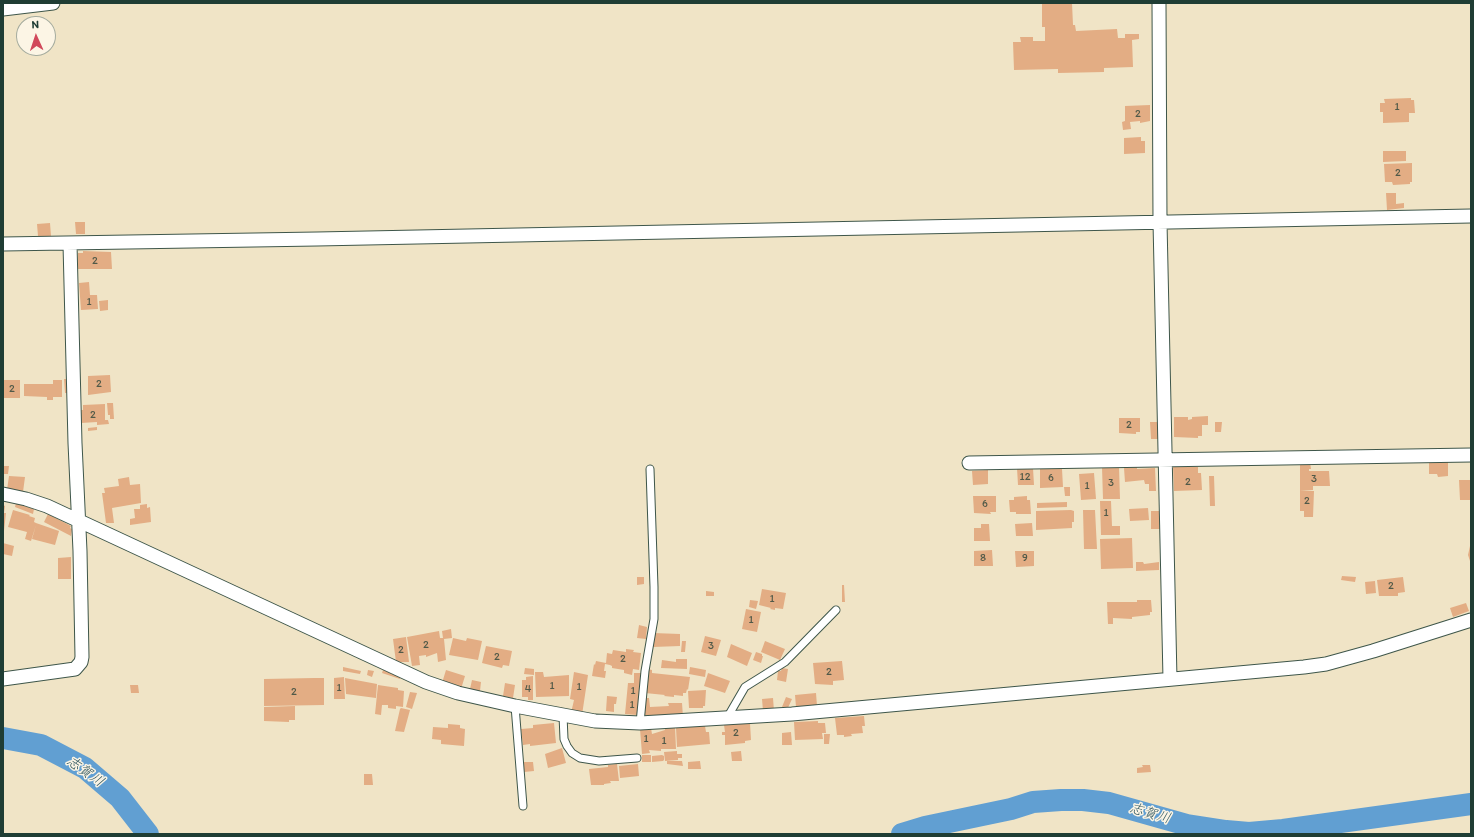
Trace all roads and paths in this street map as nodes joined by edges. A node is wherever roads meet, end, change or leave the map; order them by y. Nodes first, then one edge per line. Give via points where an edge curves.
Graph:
1 (53, 3) edge
2 (1159, 3) edge
3 (6, 8) edge
4 (1471, 216) edge
5 (1160, 222) junction
6 (3, 244) edge
7 (70, 244) junction
8 (1471, 454) edge
9 (1165, 459) junction
10 (969, 463) dead end
11 (650, 470) dead end
12 (3, 494) edge
13 (78, 520) junction
14 (836, 610) dead end
15 (1471, 620) edge
16 (3, 679) edge
17 (1170, 679) junction
18 (516, 706) junction
19 (563, 715) junction
20 (727, 718) junction
21 (640, 723) junction
22 (637, 758) dead end
23 (523, 806) dead end

1 - 3 street
2 - 5 street
4 - 5 street
5 - 7 street
5 - 9 street
6 - 7 street
7 - 13 street
8 - 9 street
9 - 10 street
9 - 17 street
11 - 21 lane via 654,619 644,671
12 - 13 street via 48,506
13 - 16 street via 81,662 76,669
13 - 18 street via 426,682 458,693
14 - 20 lane via 785,662 745,687
15 - 17 street via 1326,664
17 - 20 street
18 - 19 street
18 - 23 lane
19 - 21 street via 595,721
19 - 22 lane via 566,746 580,758 599,761
20 - 21 street

